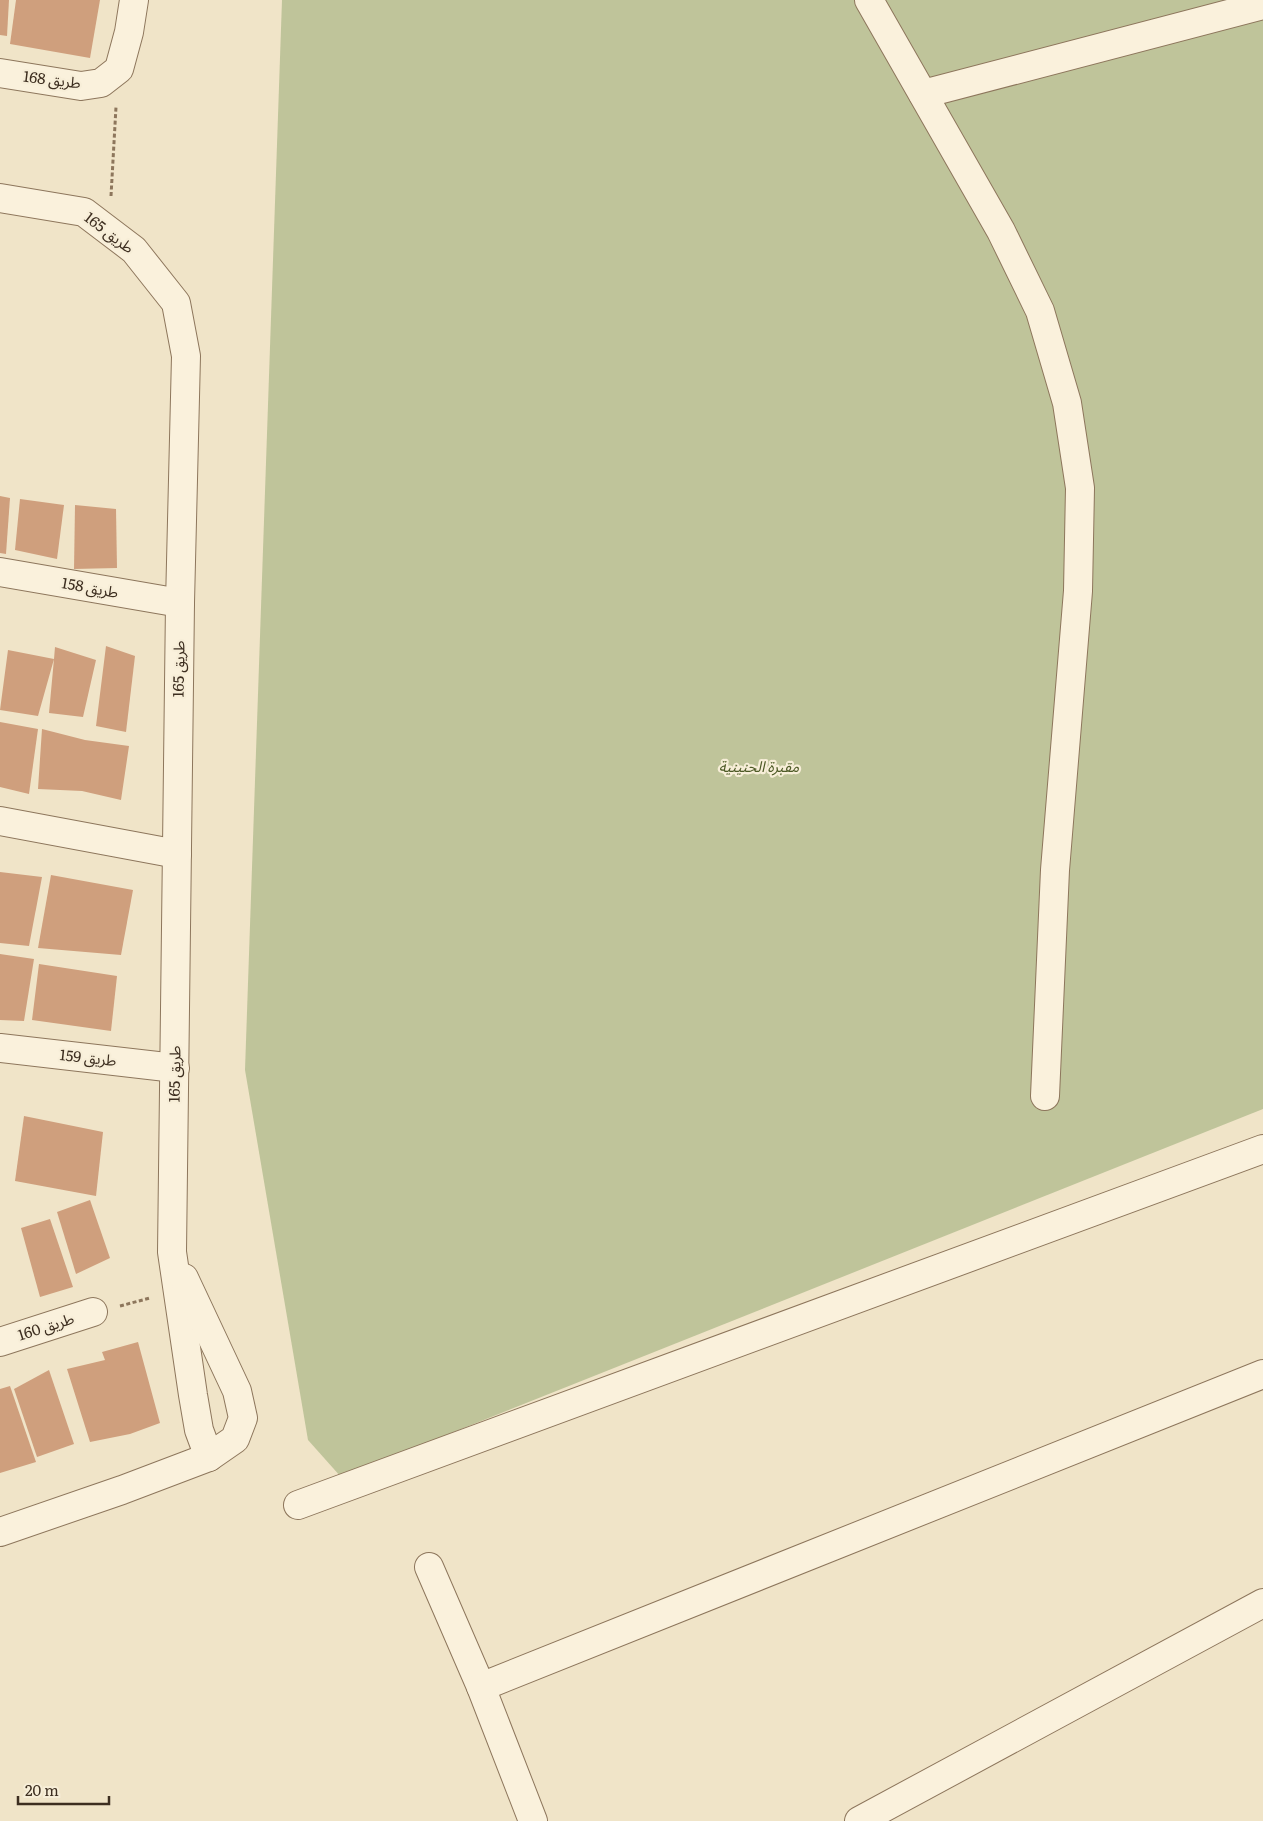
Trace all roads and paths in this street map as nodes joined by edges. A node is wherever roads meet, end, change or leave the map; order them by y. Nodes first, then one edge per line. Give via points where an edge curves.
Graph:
1 (134, 0) edge
2 (869, 0) edge
3 (1263, 5) edge
4 (119, 69) junction
5 (0, 73) edge
6 (923, 94) junction
7 (0, 198) edge
8 (109, 232) junction
9 (0, 572) edge
10 (180, 603) junction
11 (0, 821) edge
12 (177, 854) junction
13 (0, 1048) edge
14 (175, 1068) junction
15 (1045, 1096) dead end
16 (1263, 1150) edge
17 (172, 1252) junction
18 (178, 1291) junction
19 (93, 1312) joint
20 (0, 1342) edge
21 (1263, 1374) edge
22 (209, 1457) junction
23 (298, 1505) dead end
24 (0, 1532) edge
25 (430, 1567) dead end
26 (1263, 1603) edge
27 (480, 1686) junction
28 (533, 1821) edge
29 (859, 1821) edge

1 - 4 street
2 - 6 street
3 - 6 street
4 - 5 street, طريق 168 via 100,83 81,86
4 - 8 path
6 - 15 street via 1001,232 1040,311 1067,403 1080,488 1078,591 1055,870
7 - 8 street, طريق 165 via 84,212
8 - 10 street, طريق 165 via 134,250 176,303 186,356
9 - 10 street, طريق 158
10 - 12 street, طريق 165
11 - 12 street
12 - 14 street, طريق 165
13 - 14 street, طريق 159
14 - 17 street, طريق 165
16 - 23 street
17 - 18 street, طريق 165
17 - 22 street, طريق 165 via 237,1391 243,1418 235,1440
18 - 19 path
18 - 22 street, طريق 165 via 199,1430
19 - 20 street, طريق 160
21 - 27 street
22 - 24 street
25 - 27 street
26 - 29 street
27 - 28 street

